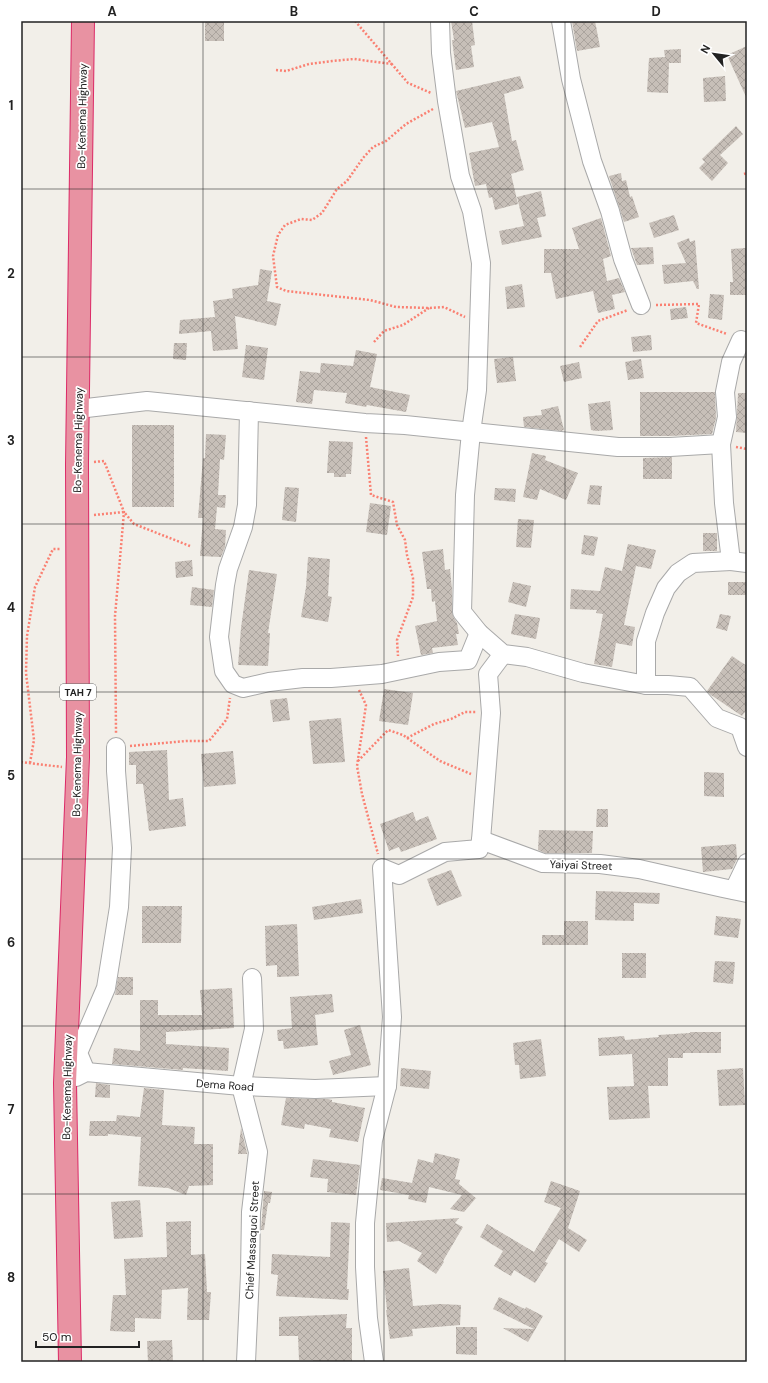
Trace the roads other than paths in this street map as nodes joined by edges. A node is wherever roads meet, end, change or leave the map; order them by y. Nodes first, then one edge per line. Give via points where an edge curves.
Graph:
1 (83, 21) edge
2 (440, 21) edge
3 (561, 21) edge
4 (641, 305) road end
5 (741, 340) road end
6 (78, 409) junction
7 (249, 411) junction
8 (471, 432) junction
9 (721, 444) junction
10 (739, 562) edge
11 (479, 633) junction
12 (503, 654) junction
13 (468, 660) junction
14 (488, 674) junction
15 (646, 685) junction
16 (116, 747) road end
17 (747, 747) edge
18 (481, 840) junction
19 (747, 863) edge
20 (740, 892) edge
21 (252, 978) dead end
22 (86, 1072) junction
23 (65, 1083) junction
24 (241, 1086) junction
25 (387, 1086) junction
26 (70, 1362) edge
27 (246, 1362) edge
28 (374, 1362) edge

1 - 6 highway, Bo-Kenema Highway / TAH 7
2 - 8 street via 447,101 460,176 472,211 481,263 477,390
3 - 4 street via 571,79 592,161 610,211 623,259
5 - 9 street via 731,362 725,392 727,417
6 - 7 street via 147,401
6 - 23 highway, Bo-Kenema Highway / TAH 7 via 78,769
7 - 8 street
7 - 13 street via 247,505 243,527 228,569 220,637 224,671 233,684 243,688 269,682 382,674 439,662
8 - 9 street via 618,447
8 - 11 street via 465,495 462,612
9 - 10 street via 724,503
10 - 15 street via 693,563 678,574 666,588 646,641
11 - 12 street
11 - 13 street
12 - 14 street
12 - 15 street via 527,657 583,673
13 - 14 street
14 - 18 street via 491,713
15 - 17 street via 690,687 717,718 740,727
16 - 22 street via 122,848 119,907 106,988 78,1052
18 - 20 street, Yaiyai Street via 542,863 600,864 639,869
18 - 25 street via 479,849 445,852 399,875 382,868 392,1017
19 - 20 street
21 - 24 street, Chief Massaquoi Street via 254,1029
22 - 23 street
22 - 24 street, Dema Road
23 - 26 highway, Bo-Kenema Highway / TAH 7
24 - 25 street, Dema Road via 315,1089
24 - 27 street, Chief Massaquoi Street via 258,1152 251,1212
25 - 28 street via 373,1140 365,1223 365,1274

